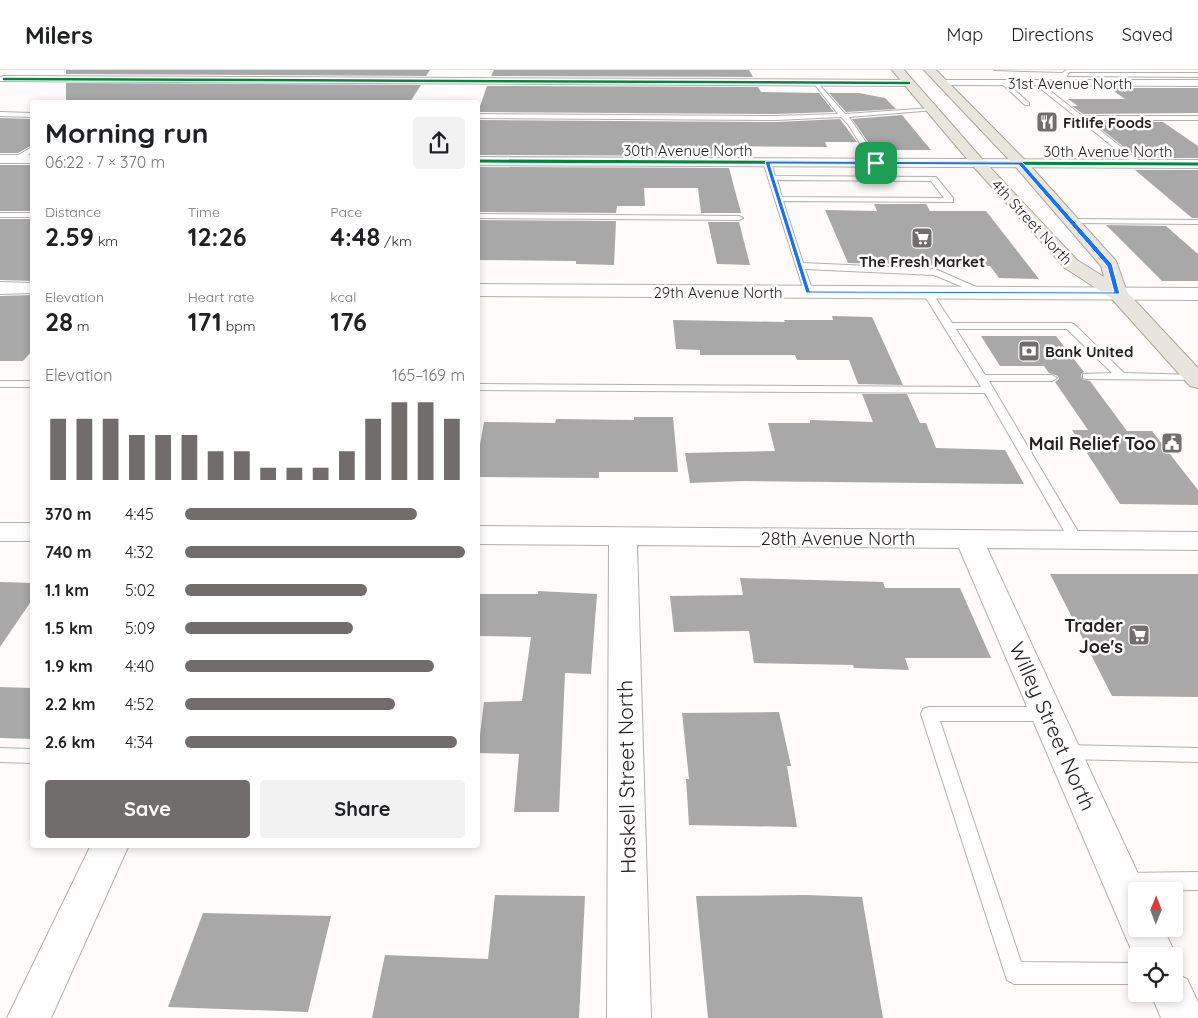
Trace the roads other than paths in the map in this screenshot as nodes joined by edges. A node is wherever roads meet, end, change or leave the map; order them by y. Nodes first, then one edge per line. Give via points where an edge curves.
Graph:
1 (21, 70) edge
2 (898, 70) edge
3 (914, 70) edge
4 (930, 70) edge
5 (996, 70) edge
6 (1062, 70) edge
7 (460, 75) edge
8 (1070, 75) junction
9 (1198, 75) edge
10 (2, 80) edge
11 (816, 80) junction
12 (909, 83) junction
13 (942, 83) junction
14 (1004, 83) junction
15 (1038, 83) junction
16 (1082, 83) junction
17 (1198, 83) edge
18 (451, 95) dead end
19 (1027, 104) dead end
20 (935, 113) junction
21 (0, 114) edge
22 (30, 114) edge
23 (480, 116) edge
24 (843, 116) junction
25 (1080, 118) junction
26 (1198, 118) edge
27 (30, 150) edge
28 (0, 159) edge
29 (18, 159) junction
30 (30, 159) edge
31 (480, 161) edge
32 (767, 162) junction
33 (876, 163) junction
34 (978, 163) junction
35 (1020, 163) junction
36 (1137, 164) junction
37 (1198, 164) edge
38 (772, 178) junction
39 (778, 198) junction
40 (0, 215) edge
41 (30, 215) edge
42 (480, 216) edge
43 (739, 218) dead end
44 (1072, 221) junction
45 (1194, 222) edge
46 (1198, 228) edge
47 (800, 266) junction
48 (0, 288) edge
49 (30, 288) edge
50 (480, 290) edge
51 (808, 292) junction
52 (928, 293) junction
53 (985, 293) junction
54 (1118, 294) junction
55 (1198, 294) edge
56 (949, 326) junction
57 (1087, 376) dead end
58 (1122, 377) junction
59 (981, 378) junction
60 (1052, 378) dead end
61 (1196, 379) edge
62 (0, 384) edge
63 (30, 384) edge
64 (480, 387) edge
65 (989, 390) junction
66 (0, 532) edge
67 (30, 532) edge
68 (480, 535) edge
69 (623, 536) junction
70 (969, 539) junction
71 (1076, 540) junction
72 (1198, 541) edge
73 (1047, 714) junction
74 (1064, 752) junction
75 (0, 755) edge
76 (30, 756) edge
77 (1198, 756) edge
78 (109, 848) edge
79 (1198, 881) edge
80 (1122, 882) junction
81 (1128, 896) edge
82 (1128, 974) edge
83 (1176, 1002) edge
84 (28, 1018) edge
85 (629, 1018) edge
86 (1183, 1018) edge

1 - 10 street
2 - 12 main road, 4th Street North
3 - 13 main road via 922,78
4 - 13 main road, 4th Street North
5 - 6 lane
6 - 8 lane
7 - 10 street
7 - 11 street
7 - 18 street
8 - 9 lane
8 - 16 lane
11 - 12 street
11 - 24 lane
12 - 20 main road, 4th Street North
13 - 14 street, 31st Avenue North
13 - 35 main road, 4th Street North
14 - 15 street, 31st Avenue North
14 - 19 lane
15 - 16 street, 31st Avenue North
15 - 25 lane
16 - 17 street, 31st Avenue North
20 - 24 lane
20 - 34 main road, 4th Street North
21 - 22 lane
23 - 24 lane
24 - 33 lane via 851,123
25 - 26 lane
25 - 36 lane
27 - 29 lane
28 - 29 street
29 - 30 street
31 - 32 street, 30th Avenue North
32 - 33 street, 30th Avenue North
32 - 38 lane
33 - 34 street, 30th Avenue North
34 - 35 street, 30th Avenue North
34 - 54 main road, 4th Street North via 1071,264
35 - 36 street, 30th Avenue North
35 - 44 main road, 4th Street North
36 - 37 street, 30th Avenue North
38 - 39 lane
38 - 39 lane via 933,179 950,200
39 - 47 lane
40 - 41 lane
42 - 43 lane
44 - 45 lane
44 - 54 main road, 4th Street North via 1110,265
45 - 46 lane
47 - 51 lane
47 - 53 lane via 935,272
48 - 49 street
50 - 51 street, 29th Avenue North
51 - 52 street, 29th Avenue North
52 - 53 street, 29th Avenue North
52 - 56 lane
53 - 54 street, 29th Avenue North
54 - 55 street, 29th Avenue North
54 - 61 main road, 4th Street North
56 - 58 lane via 1070,326
56 - 59 lane
57 - 58 lane
58 - 61 lane
59 - 60 lane
59 - 65 lane
62 - 63 lane
64 - 65 lane
65 - 71 lane
66 - 67 street
68 - 69 street, 28th Avenue North
69 - 70 street, 28th Avenue North
69 - 85 street, Haskell Street North
70 - 71 street, 28th Avenue North
70 - 73 street, Willey Street North
71 - 72 street, 28th Avenue North
73 - 74 street, Willey Street North
73 - 82 lane via 929,714 1014,973
74 - 77 lane
74 - 80 street, Willey Street North
75 - 76 lane
78 - 84 street
79 - 80 lane
80 - 81 street, Willey Street North
83 - 86 street

